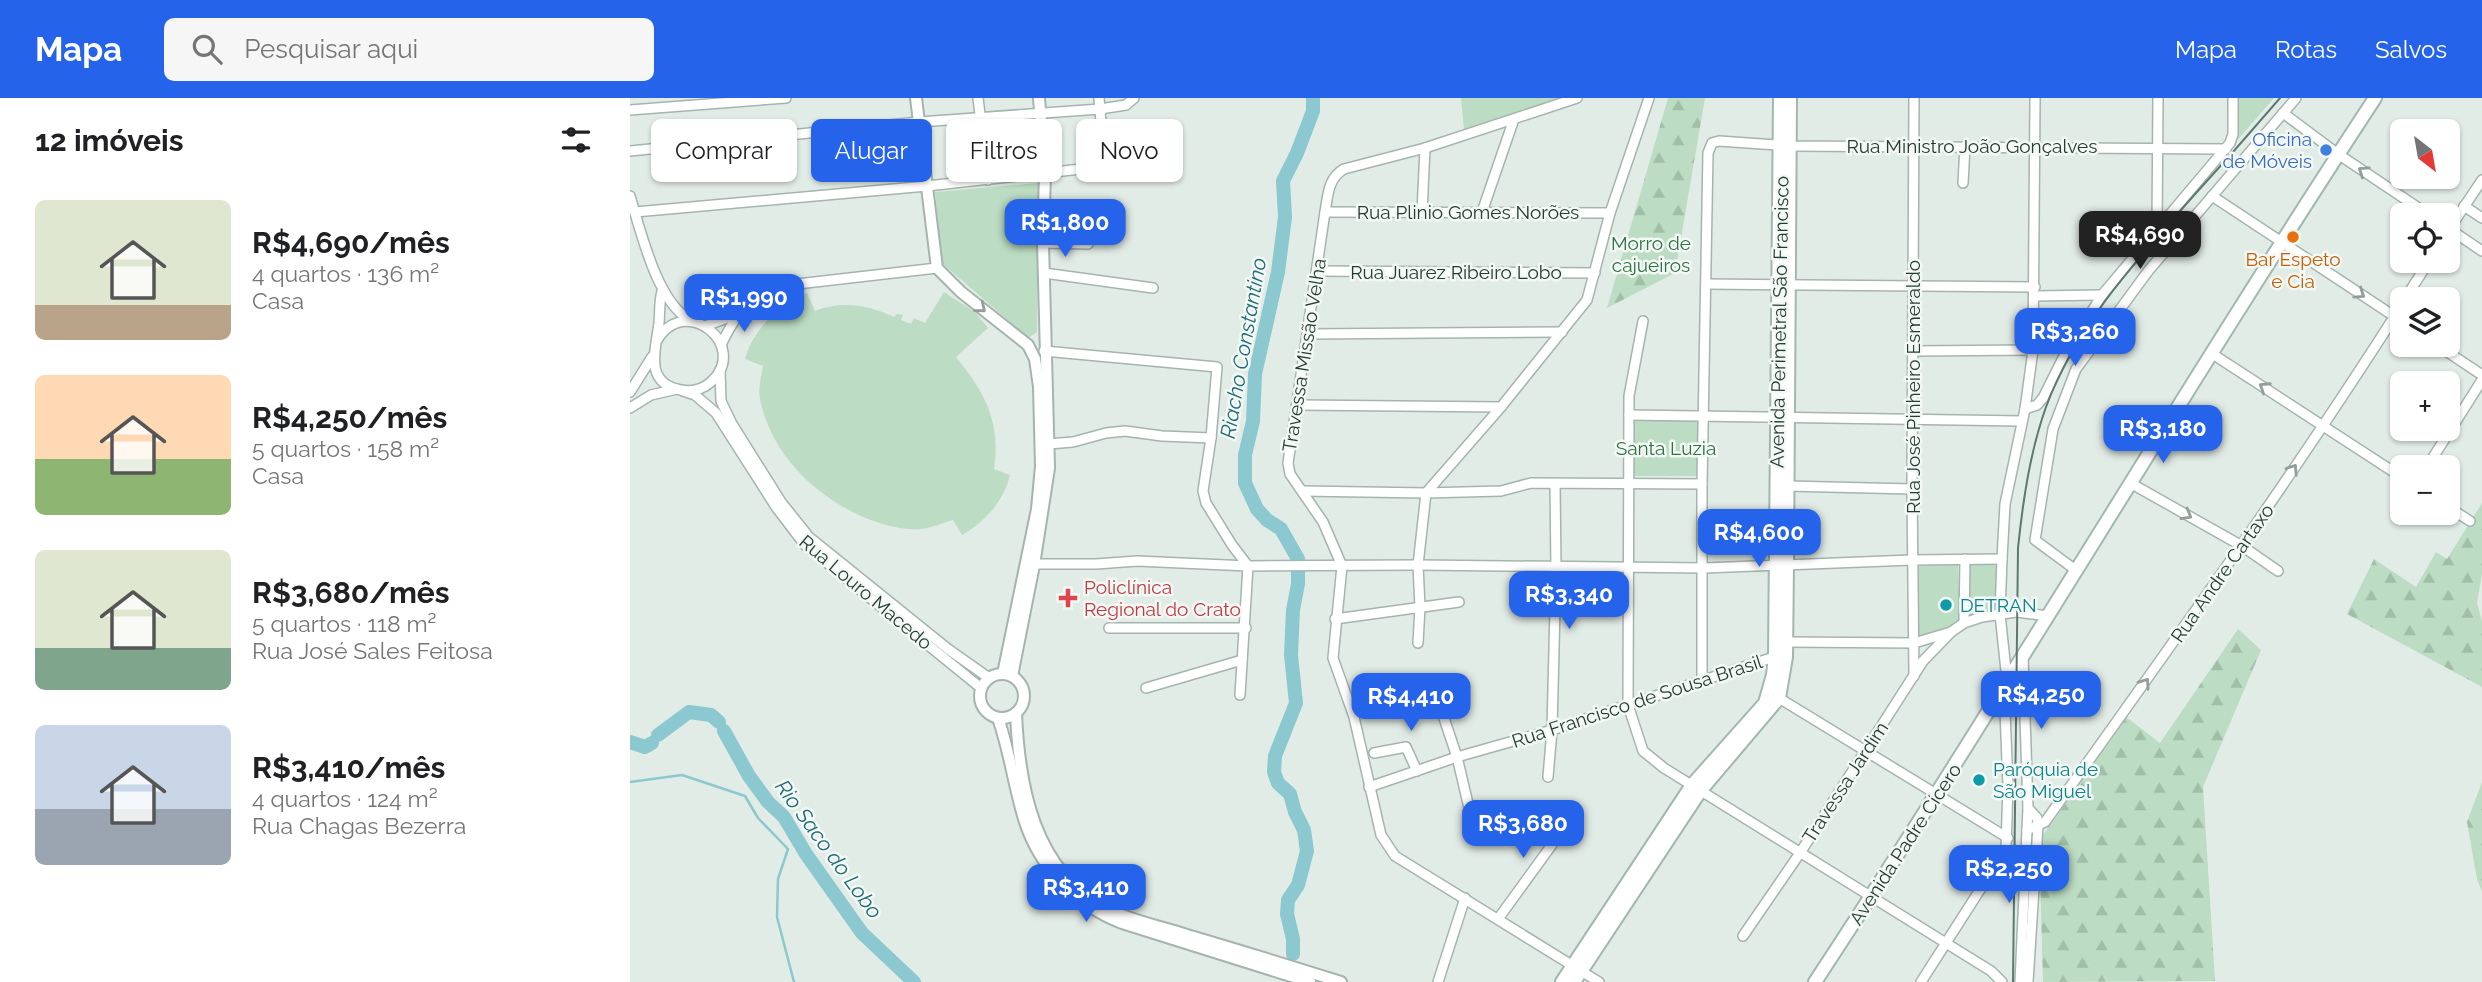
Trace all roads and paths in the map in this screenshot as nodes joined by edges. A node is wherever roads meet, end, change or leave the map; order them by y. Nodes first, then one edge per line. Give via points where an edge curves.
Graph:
1 (786, 98) edge
2 (916, 98) edge
3 (978, 98) edge
4 (1039, 98) edge
5 (1099, 98) edge
6 (1134, 98) edge
7 (1577, 98) edge
8 (1649, 98) edge
9 (1780, 98) edge
10 (1790, 98) edge
11 (1914, 98) edge
12 (2035, 98) edge
13 (2158, 98) edge
14 (2233, 98) edge
15 (2296, 98) edge
16 (2375, 98) edge
17 (1100, 108) junction
18 (630, 110) edge
19 (1041, 113) junction
20 (2283, 113) junction
21 (980, 118) junction
22 (919, 119) edge
23 (1041, 119) edge
24 (1514, 120) junction
25 (932, 121) edge
26 (811, 133) edge
27 (1785, 145) junction
28 (1965, 146) junction
29 (2034, 146) junction
30 (1914, 147) junction
31 (2158, 147) junction
32 (1425, 148) junction
33 (2226, 149) junction
34 (630, 151) edge
35 (2338, 154) junction
36 (1062, 171) edge
37 (2482, 180) edge
38 (926, 182) edge
39 (968, 182) edge
40 (1045, 182) edge
41 (1963, 183) dead end
42 (927, 186) junction
43 (630, 196) edge
44 (2212, 196) junction
45 (2411, 203) edge
46 (2464, 206) junction
47 (635, 212) junction
48 (1325, 212) junction
49 (1422, 212) junction
50 (1482, 212) junction
51 (2460, 212) edge
52 (1610, 213) junction
53 (2482, 218) edge
54 (2157, 229) junction
55 (2460, 236) edge
56 (1043, 243) junction
57 (2283, 243) junction
58 (1088, 244) dead end
59 (2482, 251) edge
60 (937, 268) junction
61 (1317, 271) junction
62 (1044, 273) junction
63 (1595, 273) junction
64 (1706, 284) junction
65 (1784, 284) junction
66 (1914, 286) junction
67 (1153, 288) dead end
68 (662, 291) junction
69 (2035, 292) junction
70 (2102, 295) junction
71 (738, 314) junction
72 (2390, 315) edge
73 (1643, 321) dead end
74 (692, 322) junction
75 (705, 326) junction
76 (2390, 331) edge
77 (1562, 332) junction
78 (1308, 334) junction
79 (656, 342) junction
80 (721, 345) junction
81 (1028, 345) junction
82 (1044, 345) junction
83 (2033, 350) junction
84 (1914, 351) junction
85 (2211, 353) junction
86 (653, 355) junction
87 (2455, 357) edge
88 (720, 370) junction
89 (2482, 375) edge
90 (2482, 380) edge
91 (680, 390) junction
92 (630, 392) edge
93 (1297, 405) junction
94 (1501, 407) junction
95 (630, 408) edge
96 (2025, 409) junction
97 (1629, 415) junction
98 (1704, 415) junction
99 (1043, 419) junction
100 (1783, 419) junction
101 (1913, 420) junction
102 (2022, 421) junction
103 (2323, 425) junction
104 (1211, 438) junction
105 (1048, 444) junction
106 (2435, 455) edge
107 (2390, 469) edge
108 (1555, 484) junction
109 (1628, 484) junction
110 (1703, 484) junction
111 (2132, 484) junction
112 (1787, 486) junction
113 (1912, 489) junction
114 (1302, 491) junction
115 (1426, 493) junction
116 (2460, 515) edge
117 (2470, 521) dead end
118 (2242, 546) junction
119 (1965, 558) junction
120 (2002, 559) junction
121 (1912, 560) junction
122 (1030, 565) junction
123 (1418, 565) junction
124 (1248, 566) junction
125 (1342, 566) junction
126 (1556, 566) junction
127 (1782, 566) junction
128 (1629, 567) junction
129 (1704, 568) junction
130 (2278, 570) dead end
131 (2077, 571) junction
132 (1459, 601) dead end
133 (1420, 607) junction
134 (2000, 614) junction
135 (2049, 616) junction
136 (1335, 619) junction
137 (1964, 623) junction
138 (1109, 628) dead end
139 (1246, 628) junction
140 (1951, 632) junction
141 (1786, 642) junction
142 (1418, 643) dead end
143 (1914, 643) junction
144 (1780, 656) junction
145 (2023, 657) junction
146 (1242, 660) junction
147 (1007, 675) junction
148 (1914, 676) junction
149 (989, 678) junction
150 (1702, 682) junction
151 (2006, 684) junction
152 (981, 688) junction
153 (1146, 688) dead end
154 (1240, 695) dead end
155 (1779, 698) junction
156 (1628, 705) junction
157 (1441, 709) dead end
158 (1016, 713) junction
159 (998, 718) junction
160 (1552, 730) junction
161 (1745, 731) junction
162 (1866, 752) junction
163 (1374, 753) dead end
164 (1457, 757) junction
165 (1417, 771) junction
166 (1548, 777) dead end
167 (1369, 787) junction
168 (1697, 788) junction
169 (1937, 794) junction
170 (2028, 808) junction
171 (1470, 812) dead end
172 (1572, 817) dead end
173 (2038, 826) junction
174 (2027, 830) junction
175 (2008, 838) junction
176 (1800, 853) junction
177 (1871, 897) junction
178 (1465, 898) junction
179 (1498, 919) junction
180 (1743, 936) dead end
181 (1946, 944) junction
182 (1576, 973) edge
183 (1310, 982) edge
184 (1341, 982) edge
185 (1438, 982) edge
186 (1562, 982) edge
187 (1599, 982) edge
188 (1815, 982) edge
189 (1921, 982) edge
190 (2002, 982) edge
191 (2020, 982) edge
192 (2028, 982) edge

1 - 18 street
2 - 22 street
3 - 21 street
4 - 19 street
5 - 17 street
6 - 17 street via 1126,105
7 - 24 street
8 - 52 street
9 - 27 main road, Avenida Perimetral São Francisco
10 - 27 main road, Avenida Perimetral São Francisco
11 - 30 street, Rua José Pinheiro Esmeraldo
12 - 29 street
13 - 31 street
14 - 33 street via 2233,134
15 - 20 street
16 - 35 main road, Avenida Padre Cícero
17 - 19 street
17 - 36 street via 1102,166
19 - 21 street
19 - 23 street
20 - 35 street
20 - 44 street
21 - 25 street
24 - 32 street
24 - 50 street
26 - 34 street
27 - 30 street, Rua Ministro João Gonçalves
27 - 64 street, Rua Ministro João Gonçalves via 1712,143 1708,153
27 - 65 main road, Avenida Perimetral São Francisco
28 - 29 street, Rua Ministro João Gonçalves
28 - 30 street, Rua Ministro João Gonçalves
28 - 41 street
29 - 31 street, Rua Ministro João Gonçalves
29 - 69 street
30 - 66 street, Rua José Pinheiro Esmeraldo
31 - 33 street, Rua Ministro João Gonçalves
31 - 54 street
32 - 48 street, Travessa Missão Velha via 1344,169 1331,182
32 - 49 street
33 - 54 street
45 -> 35 street
35 - 57 main road, Avenida Padre Cícero
37 - 46 street
38 - 42 street
39 - 42 street
40 - 56 street
42 - 47 street
42 - 60 street
43 - 47 street
44 - 57 street
44 - 131 street via 2149,270 2076,369 2053,429 2035,540
46 - 51 street
46 - 53 street
47 - 68 street
48 - 49 street, Rua Plinio Gomes Norões
48 - 61 street, Travessa Missão Velha
49 - 50 street, Rua Plinio Gomes Norões
50 - 52 street, Rua Plinio Gomes Norões
52 - 63 street
54 - 70 street
55 - 59 street
56 - 58 street
56 - 62 street
57 -> 72 street
57 - 85 main road, Avenida Padre Cícero
60 - 71 street via 771,287 752,298
60 -> 81 street
61 - 63 street, Rua Juarez Ribeiro Lobo
61 - 78 street, Travessa Missão Velha
62 - 67 street
62 - 82 street
63 - 77 street via 1587,300
64 - 65 street
64 - 98 street
65 - 66 street
65 - 100 main road, Avenida Perimetral São Francisco
66 - 69 street
66 - 84 street, Rua José Pinheiro Esmeraldo
68 - 74 street
68 - 79 street
69 - 70 street
69 - 83 street
70 - 96 street via 2043,398
71 - 75 street
71 - 80 street
73 - 97 street
74 - 75 street
74 - 79 street via 668,328
75 - 80 street
76 - 103 street, Rua Andre Cartaxo
77 - 78 street
77 - 94 street
78 - 93 street, Travessa Missão Velha
79 - 86 street
80 - 88 street
81 - 82 street
81 - 99 street via 1037,367
82 - 99 street
82 - 104 street via 1217,367
83 - 84 street
83 - 96 street
84 - 101 street, Rua José Pinheiro Esmeraldo
103 -> 85 street
85 - 111 main road, Avenida Padre Cícero
86 - 91 street via 657,373
86 - 92 street
87 - 89 street
88 - 91 street via 702,388
88 - 149 street, Rua Louro Macedo via 722,401 732,424 809,537
90 - 106 street
91 - 95 street via 651,395
91 - 152 street, Rua Louro Macedo via 701,399 716,413 805,545
93 - 94 street
93 - 114 street, Travessa Missão Velha via 1288,463
94 - 115 street
96 - 102 street
97 - 98 street
97 - 109 street
98 - 100 street
98 - 110 street
99 - 105 street
99 - 122 street
100 - 101 street
100 - 112 main road, Avenida Perimetral São Francisco
100 - 127 main road, Avenida Perimetral São Francisco
101 - 102 street
101 - 113 street, Rua José Pinheiro Esmeraldo
102 - 120 street via 2005,504
103 - 107 street
118 -> 103 street, Rua Andre Cartaxo
104 - 105 street via 1125,431
104 - 124 street via 1203,492 1206,503
105 - 122 street via 1047,492
108 - 109 street
108 - 115 street
108 - 126 street
109 - 110 street
109 - 128 street
110 - 129 street
111 -> 118 street
111 - 131 main road, Avenida Padre Cícero
112 - 113 street
112 - 127 main road, Avenida Perimetral São Francisco
113 - 121 street, Rua José Pinheiro Esmeraldo
114 - 115 street
114 - 125 street, Travessa Missão Velha via 1328,531
115 - 123 street
116 - 117 street
118 - 130 street
173 -> 118 street, Rua Andre Cartaxo
119 - 120 street
119 - 121 street
119 - 137 street
120 - 134 street
121 - 127 street
121 - 143 street, Rua José Pinheiro Esmeraldo
122 - 124 street via 1137,561
122 - 147 street
123 - 125 street
123 - 126 street
123 - 133 street
124 - 125 street
124 - 139 street
125 - 136 street, Travessa Missão Velha
126 - 128 street
126 - 160 street
127 - 129 street
127 - 141 main road, Avenida Perimetral São Francisco
127 - 144 main road, Avenida Perimetral São Francisco
128 - 129 street
128 - 156 street
129 - 150 street
131 - 135 main road, Avenida Padre Cícero
132 - 133 street
133 - 136 street
133 - 142 street
134 - 135 street, Travessa Jardim
134 - 137 street, Travessa Jardim
134 - 151 street
135 - 145 main road, Avenida Padre Cícero
136 - 167 street, Travessa Missão Velha via 1332,658 1354,717
137 - 140 street, Travessa Jardim
138 - 139 street
139 - 146 street
140 - 143 street, Travessa Jardim
140 - 148 street, Travessa Jardim
141 - 143 street, Travessa Jardim
141 - 144 main road, Avenida Perimetral São Francisco
143 - 148 street, Rua José Pinheiro Esmeraldo
144 - 150 street, Rua Francisco de Sousa Brasil
144 - 155 main road, Avenida Perimetral São Francisco
144 - 161 main road, Avenida Perimetral São Francisco via 1765,703
145 - 151 main road, Avenida Padre Cícero
145 - 170 street
146 - 153 street
146 - 154 street
147 - 149 street
147 - 158 street via 1018,681 1024,694
148 - 162 street, Travessa Jardim
149 - 152 street
150 - 156 street, Rua Francisco de Sousa Brasil
151 - 169 main road, Avenida Padre Cícero
151 - 175 street
152 - 159 street via 983,707
155 - 161 main road, Avenida Perimetral São Francisco
155 - 162 street
156 - 160 street, Rua Francisco de Sousa Brasil
156 - 168 street via 1643,751
157 - 164 street
158 - 159 street
158 - 184 street via 1025,794 1034,821 1059,867 1080,890 1115,912
159 - 183 street via 1032,839 1055,874 1082,902 1122,923
160 - 164 street, Rua Francisco de Sousa Brasil
160 - 166 street
161 - 168 main road, Avenida Perimetral São Francisco
162 - 169 street
162 - 176 street, Travessa Jardim
163 - 165 street via 1406,747
164 - 165 street, Rua Francisco de Sousa Brasil
164 - 171 street
165 - 167 street, Rua Francisco de Sousa Brasil
167 - 178 street, Travessa Missão Velha via 1381,835 1395,856
168 - 176 street
168 - 182 main road, Avenida Perimetral São Francisco
169 - 175 street
169 - 177 main road, Avenida Padre Cícero
170 - 173 street
170 - 174 street
172 - 179 street
173 - 174 street, Rua Andre Cartaxo
173 - 192 street
174 - 191 street
175 - 181 street via 2002,857
176 - 177 street
176 - 180 street, Travessa Jardim
177 - 181 street
177 - 188 main road, Avenida Padre Cícero
178 - 179 street
178 - 185 street
179 - 182 street
181 - 189 street
181 - 190 street
182 - 186 main road, Avenida Perimetral São Francisco
182 - 187 street

